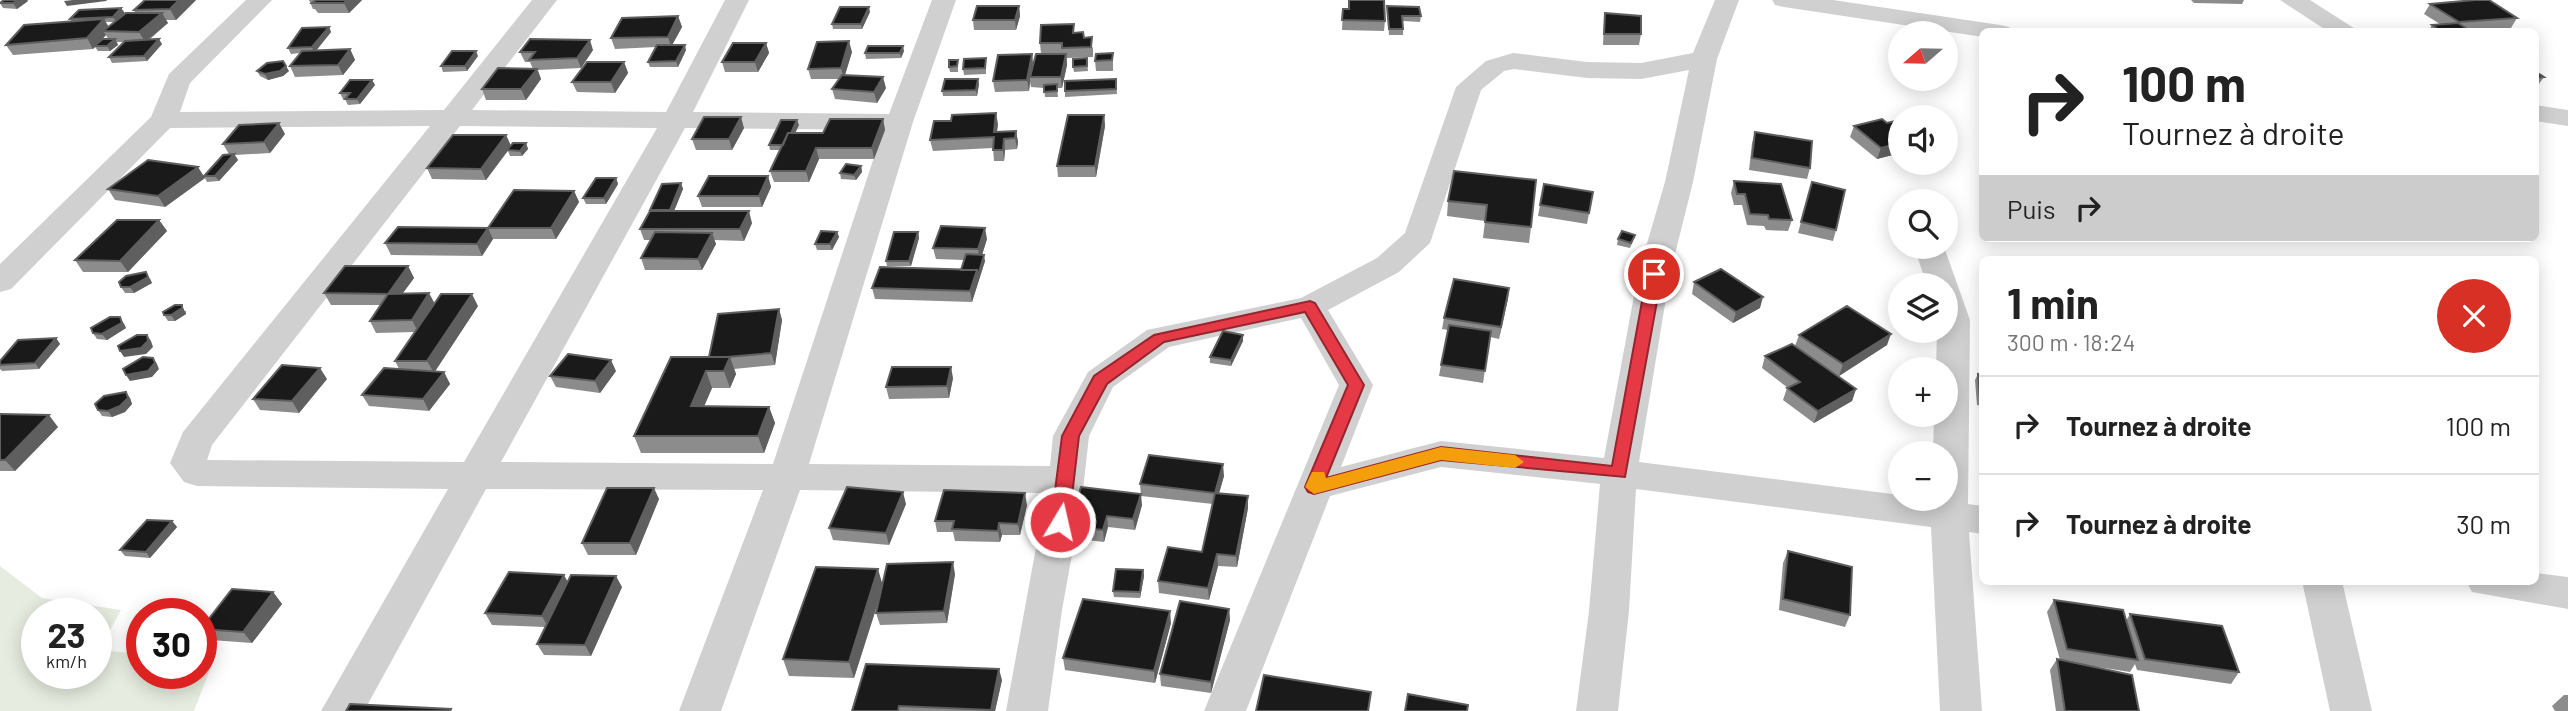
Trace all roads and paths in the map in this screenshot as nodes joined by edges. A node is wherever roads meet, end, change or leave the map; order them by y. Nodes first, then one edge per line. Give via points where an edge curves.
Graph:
1 (260, 0) edge
2 (545, 0) edge
3 (737, 0) edge
4 (944, 0) edge
5 (1727, 0) edge
6 (1784, 0) edge
7 (2292, 0) edge
8 (2341, 28) edge
9 (1979, 29) edge
10 (1704, 59) junction
11 (2539, 113) edge
12 (453, 118) junction
13 (2568, 118) edge
14 (163, 120) junction
15 (675, 121) junction
16 (899, 122) junction
17 (0, 282) edge
18 (1310, 306) junction
19 (1955, 343) edge
20 (1619, 473) junction
21 (787, 475) junction
22 (471, 477) junction
23 (1066, 480) junction
24 (1314, 487) junction
25 (1966, 518) edge
26 (2323, 585) edge
27 (2513, 585) edge
28 (2568, 593) edge
29 (342, 711) edge
30 (700, 711) edge
31 (1027, 711) edge
32 (1225, 711) edge
33 (1597, 711) edge
34 (1961, 711) edge
35 (2351, 711) edge

1 - 14 street via 178,80
2 - 12 street
3 - 15 street
4 - 16 street
5 - 10 street
6 - 9 street
7 - 8 street
10 - 18 street via 1641,71 1513,61 1495,66 1469,87 1419,237 1388,265
10 - 20 street via 1679,182 1654,274
11 - 13 street
12 - 14 street
12 - 15 street
12 - 22 street via 196,441 188,463 197,473
14 - 17 street
15 - 16 street
15 - 22 street
16 - 21 street
18 - 23 street via 1159,338 1100,380 1071,436
18 - 24 street via 1356,385
19 - 25 street
20 - 24 street via 1441,454
20 - 25 street
20 - 33 street
21 - 22 street
21 - 23 street
21 - 30 street
22 - 29 street
23 - 31 street
24 - 32 street
25 - 34 street
26 - 35 street
27 - 28 street

